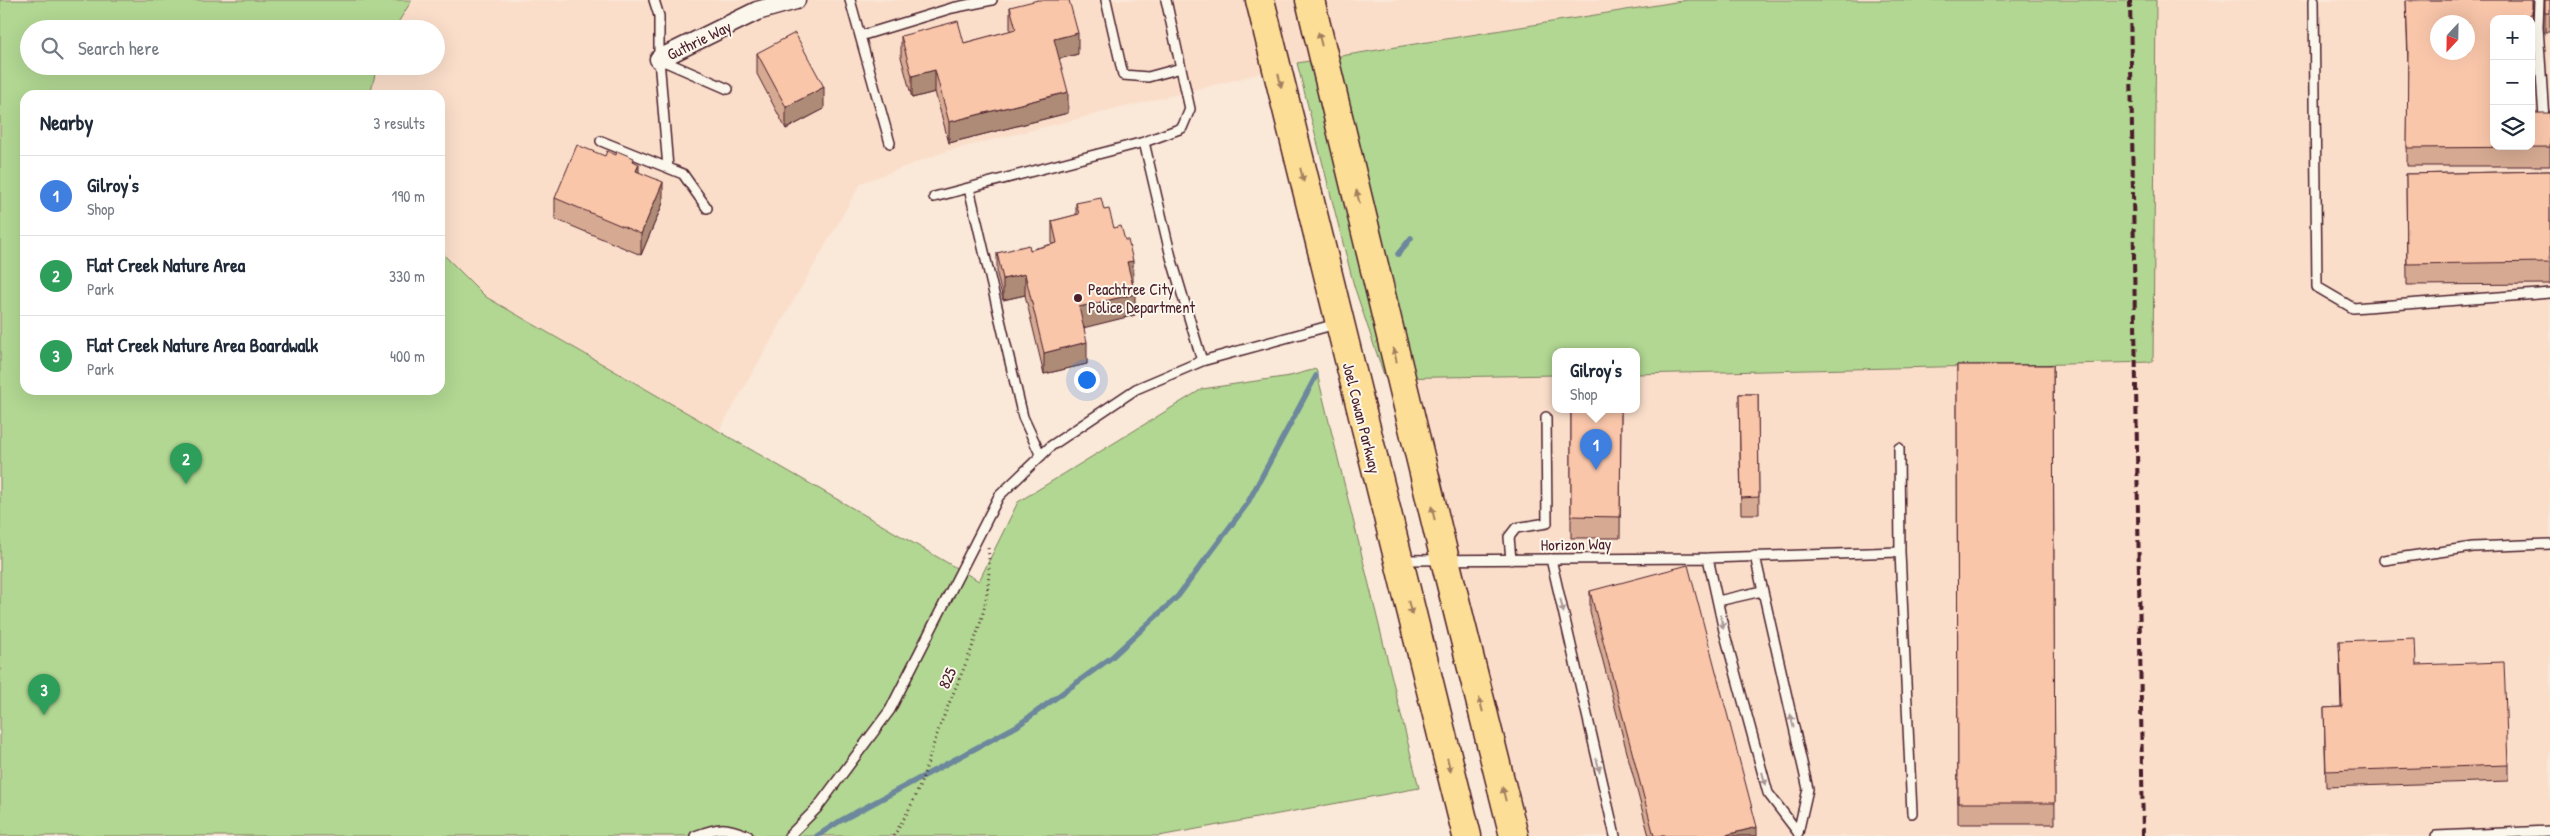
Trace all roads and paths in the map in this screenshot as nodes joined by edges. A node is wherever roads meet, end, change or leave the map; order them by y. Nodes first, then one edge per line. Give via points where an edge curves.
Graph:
1 (654, 0) edge
2 (796, 0) edge
3 (850, 0) edge
4 (992, 0) edge
5 (1106, 0) edge
6 (1166, 0) edge
7 (1260, 0) edge
8 (1310, 0) edge
9 (2314, 0) edge
10 (2539, 0) edge
11 (860, 36) junction
12 (659, 59) junction
13 (1181, 68) junction
14 (728, 89) dead end
15 (2550, 119) edge
16 (601, 141) dead end
17 (1144, 142) junction
18 (890, 143) dead end
19 (668, 168) junction
20 (969, 188) junction
21 (934, 197) dead end
22 (707, 208) dead end
23 (2550, 293) edge
24 (1339, 323) junction
25 (1202, 361) junction
26 (1546, 417) dead end
27 (1899, 448) dead end
28 (1041, 456) junction
29 (986, 522) junction
30 (2550, 544) edge
31 (1900, 552) junction
32 (1755, 556) junction
33 (1708, 558) junction
34 (1551, 559) junction
35 (1398, 560) junction
36 (1445, 560) junction
37 (1511, 560) junction
38 (2384, 560) dead end
39 (1762, 591) junction
40 (1718, 601) junction
41 (1912, 813) dead end
42 (2550, 831) edge
43 (1798, 834) edge
44 (695, 836) edge
45 (748, 836) edge
46 (789, 836) edge
47 (894, 836) edge
48 (1467, 836) edge
49 (1514, 836) edge
50 (1615, 836) edge
51 (2436, 836) edge

1 - 12 lane via 659,16
2 - 12 street, Guthrie Way via 757,11
3 - 11 lane
4 - 11 lane via 952,8
5 - 13 lane via 1123,75 1148,77
6 - 13 lane
7 -> 24 main road, Joel Cowan Parkway
36 -> 8 main road
9 - 23 lane via 2317,287 2353,308
10 - 15 lane via 2544,119
11 - 18 lane
12 - 14 lane
12 - 19 lane
13 - 17 lane via 1190,109 1182,128
16 - 19 lane
17 - 20 lane
17 - 25 lane via 1171,257
19 - 22 lane via 687,178
20 - 21 lane
20 - 28 lane via 1023,417
24 - 25 lane
24 - 35 main road, Joel Cowan Parkway
25 - 28 lane via 1136,389
26 - 37 lane via 1547,524 1516,528 1509,537
27 - 31 lane
28 - 29 lane via 1000,496
29 - 46 lane via 890,710 817,808
29 - 47 path, 825 via 991,570 985,612 972,651 943,716 916,796
30 - 38 lane via 2473,547
31 - 32 lane, Horizon Way
31 - 41 lane
32 - 33 lane, Horizon Way
32 - 39 lane
33 - 34 lane, Horizon Way
33 - 40 lane
34 - 37 lane, Horizon Way
34 -> 50 lane
35 - 36 lane, Horizon Way
35 -> 48 main road, Joel Cowan Parkway
36 - 37 lane, Horizon Way
49 -> 36 main road
39 - 40 lane
43 -> 39 lane via 1808,789
40 -> 43 lane via 1768,794
42 - 51 lane
44 - 45 lane via 717,827 733,829

